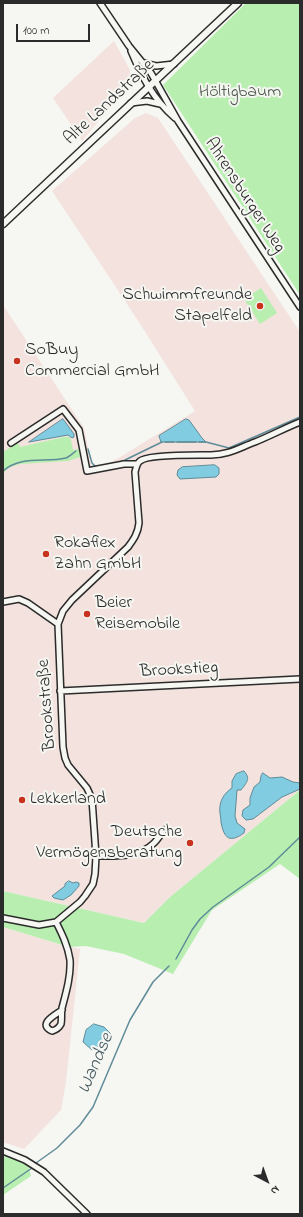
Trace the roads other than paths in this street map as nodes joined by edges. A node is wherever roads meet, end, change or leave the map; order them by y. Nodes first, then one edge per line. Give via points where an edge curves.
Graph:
1 (100, 3) edge
2 (238, 3) edge
3 (128, 46) junction
4 (143, 62) junction
5 (174, 64) junction
6 (155, 81) junction
7 (149, 87) junction
8 (131, 103) junction
9 (161, 104) junction
10 (178, 121) junction
11 (3, 224) edge
12 (300, 307) edge
13 (300, 422) edge
14 (11, 443) dead end
15 (137, 464) junction
16 (3, 602) edge
17 (58, 624) junction
18 (300, 679) edge
19 (60, 692) junction
20 (164, 830) dead end
21 (96, 856) junction
22 (3, 918) edge
23 (56, 922) junction
24 (62, 1010) dead end
25 (3, 1151) edge
26 (87, 1214) edge

1 - 3 street
2 - 5 main road, Alte Landstraße
3 - 4 street, Ahrensburger Weg
3 - 7 street, Ahrensburger Weg
4 - 5 street via 156,66
4 - 6 street, Ahrensburger Weg
5 - 6 main road, Alte Landstraße
6 - 7 main road, Alte Landstraße
6 - 10 street, Ahrensburger Weg
7 - 8 main road, Alte Landstraße
7 - 9 street, Ahrensburger Weg
8 - 9 street via 152,101
8 - 11 main road, Alte Landstraße
9 - 10 street, Ahrensburger Weg
10 - 12 street, Ahrensburger Weg
13 - 15 street via 231,452 164,456 140,460
14 - 15 street via 63,409 79,430 87,471
15 - 17 street, Brookstraße via 135,472 138,531 128,547 72,600 63,611
16 - 17 street via 19,599
17 - 19 street, Brookstraße
18 - 19 street, Brookstieg
19 - 21 street, Brookstraße via 64,753 68,766 87,788 92,799
20 - 21 street via 154,843 141,852
21 - 23 street, Brookstraße via 95,874 90,889 80,902
22 - 23 street via 39,925
23 - 24 street via 70,959
25 - 26 street via 25,1160 44,1172

